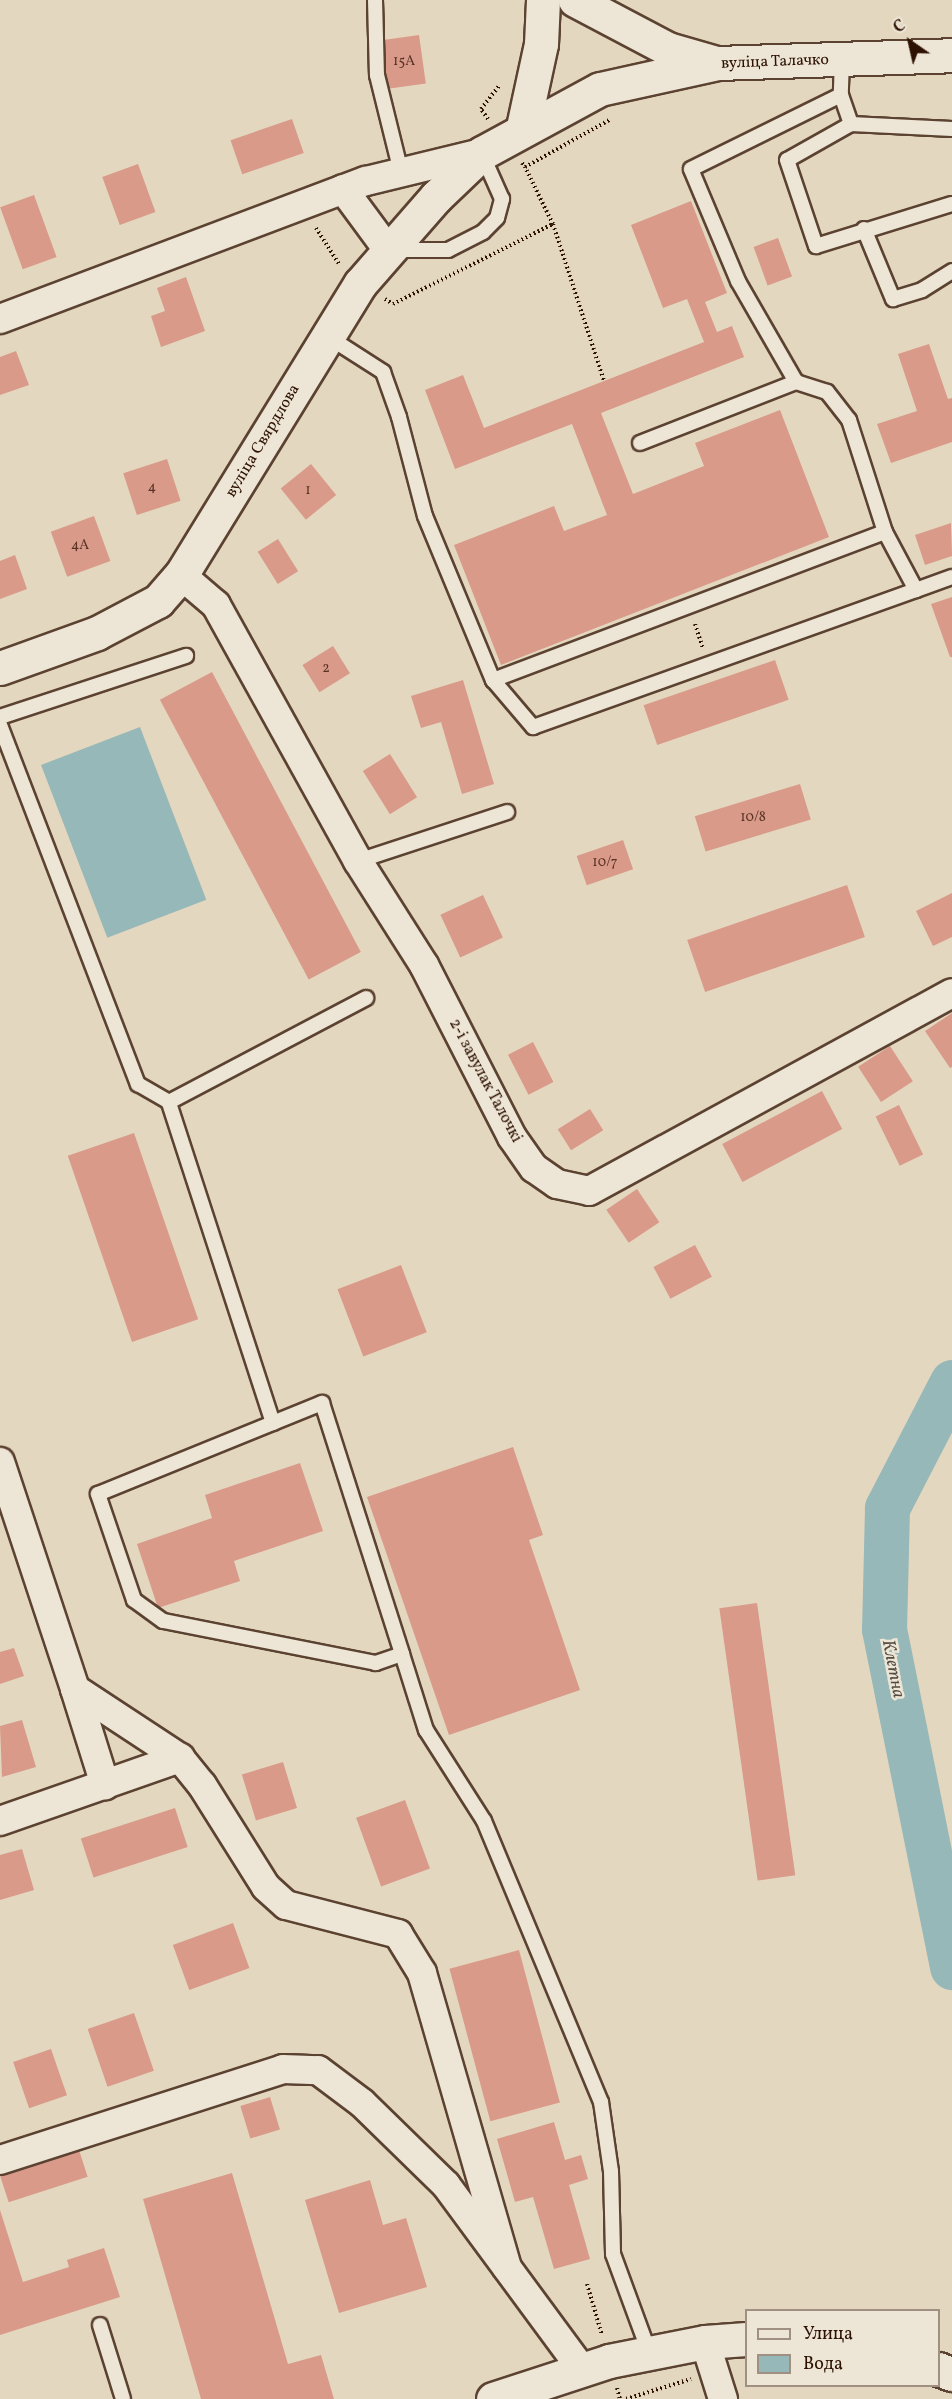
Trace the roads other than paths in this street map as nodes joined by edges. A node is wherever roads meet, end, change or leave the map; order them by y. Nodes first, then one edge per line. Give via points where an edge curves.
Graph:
1 (375, 0) edge
2 (543, 0) edge
3 (575, 0) edge
4 (952, 55) edge
5 (842, 59) junction
6 (717, 63) junction
7 (600, 89) joint
8 (841, 95) junction
9 (851, 124) junction
10 (523, 127) junction
11 (952, 129) edge
12 (482, 153) junction
13 (401, 172) junction
14 (343, 189) junction
15 (952, 204) edge
16 (864, 229) junction
17 (388, 250) junction
18 (952, 271) edge
19 (0, 319) edge
20 (327, 336) junction
21 (796, 382) junction
22 (640, 443) dead end
23 (885, 532) junction
24 (181, 575) junction
25 (952, 577) edge
26 (916, 590) junction
27 (186, 656) dead end
28 (0, 668) edge
29 (493, 680) junction
30 (0, 717) edge
31 (0, 725) edge
32 (507, 812) dead end
33 (358, 861) junction
34 (952, 993) edge
35 (366, 998) dead end
36 (170, 1102) junction
37 (273, 1423) junction
38 (0, 1462) edge
39 (9, 1526) edge
40 (402, 1654) junction
41 (75, 1689) junction
42 (180, 1758) junction
43 (105, 1785) junction
44 (0, 1821) edge
45 (0, 2160) edge
46 (507, 2267) junction
47 (100, 2325) dead end
48 (745, 2339) edge
49 (705, 2342) junction
50 (649, 2352) junction
51 (581, 2368) junction
52 (719, 2387) edge
53 (123, 2399) edge
54 (493, 2399) edge

1 - 13 lane via 377,75
2 - 10 street via 541,44
3 - 6 street via 668,49
4 - 5 street, вуліца Талачко
5 - 6 street, вуліца Талачко
5 - 8 lane
6 - 7 street, вуліца Талачко
7 - 10 street, вуліца Свярдлова
8 - 9 lane
8 - 21 lane via 691,169 738,281
9 - 11 lane
9 - 16 lane via 787,160 816,246
10 - 12 street, вуліца Свярдлова
12 - 13 street, вуліца Свярдлова
12 - 17 street, вуліца Свярдлова
12 - 17 lane via 502,199 497,218 483,232 448,250
13 - 14 street, вуліца Свярдлова
14 - 17 street
14 - 19 street, вуліца Свярдлова
15 - 16 lane
16 - 18 lane via 893,299 922,290
17 - 20 street, вуліца Свярдлова
20 - 24 street, вуліца Свярдлова
20 - 29 lane via 383,372 425,516
21 - 22 lane
21 - 23 lane via 827,392 849,420
23 - 26 lane
23 - 29 lane
24 - 28 street, вуліца Свярдлова via 158,601 98,633
24 - 33 street, 2-і завулак Талочкі via 216,605
25 - 26 lane
26 - 29 lane via 533,727
27 - 30 lane
31 - 36 lane via 138,1084
32 - 33 lane
33 - 34 street, 2-і завулак Талочкі via 424,965 512,1137 534,1168 568,1186 589,1191
35 - 36 lane
36 - 37 lane
37 - 40 lane via 322,1403
37 - 40 lane via 98,1494 134,1600 164,1621 376,1663
38 - 39 street
39 - 41 street
40 - 50 lane via 426,1730 484,1821 601,2102 611,2171 613,2254
41 - 42 street
41 - 43 street
42 - 43 street
42 - 46 street via 202,1785 266,1887 286,1905 398,1934 422,1973
43 - 44 street
45 - 46 street via 283,2069 318,2070 362,2103 446,2185
46 - 51 street
47 - 53 lane
48 - 49 street
49 - 50 street
49 - 52 street
50 - 51 street
51 - 54 street

